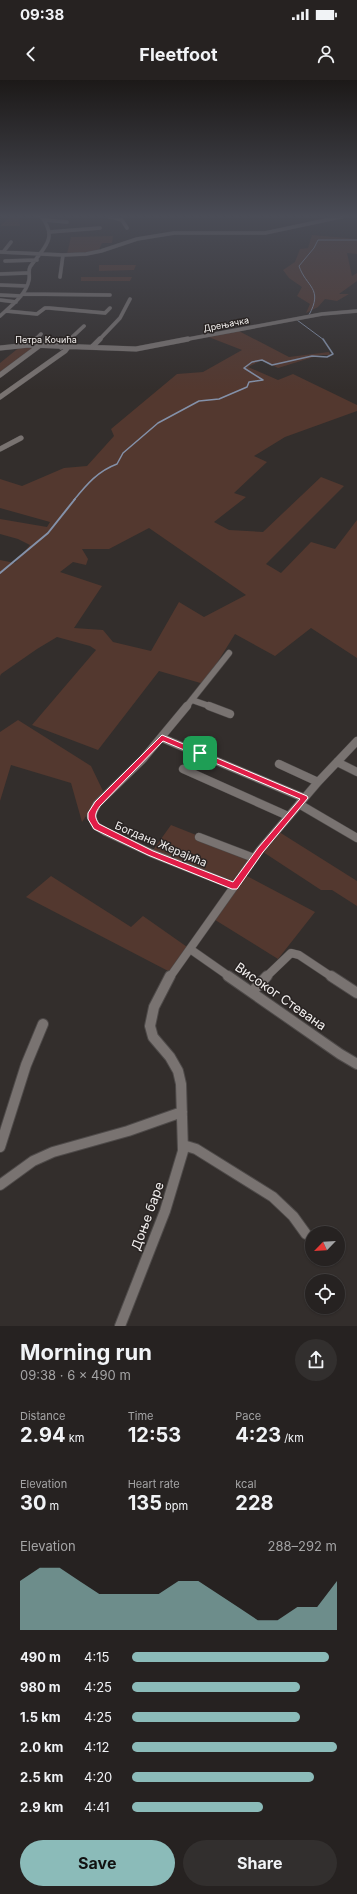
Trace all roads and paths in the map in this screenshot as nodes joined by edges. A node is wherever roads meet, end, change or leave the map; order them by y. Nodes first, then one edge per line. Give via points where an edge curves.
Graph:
1 (28, 274) edge
2 (0, 286) edge
3 (27, 286) junction
4 (0, 295) edge
5 (22, 295) junction
6 (110, 295) dead end
7 (130, 299) dead end
8 (0, 300) edge
9 (16, 302) junction
10 (110, 308) dead end
11 (6, 311) junction
12 (357, 312) edge
13 (0, 316) edge
14 (84, 326) dead end
15 (41, 334) dead end
16 (28, 346) junction
17 (39, 346) junction
18 (161, 346) joint
19 (61, 347) junction
20 (68, 347) junction
21 (92, 347) junction
22 (0, 348) edge
23 (0, 374) edge
24 (0, 397) edge
25 (21, 438) dead end
26 (0, 449) edge
27 (228, 653) dead end
28 (192, 700) junction
29 (230, 714) dead end
30 (162, 738) junction
31 (357, 741) edge
32 (336, 762) junction
33 (279, 764) dead end
34 (183, 769) dead end
35 (357, 772) edge
36 (318, 782) junction
37 (302, 801) junction
38 (288, 816) junction
39 (199, 837) dead end
40 (357, 838) edge
41 (254, 858) junction
42 (234, 886) junction
43 (190, 949) junction
44 (252, 992) junction
45 (357, 993) edge
46 (43, 1024) dead end
47 (357, 1064) edge
48 (182, 1112) junction
49 (183, 1145) junction
50 (0, 1147) edge
51 (0, 1185) edge
52 (305, 1233) edge
53 (120, 1326) edge

1 - 3 street
2 - 3 street
3 - 5 street
4 - 5 street
5 - 6 street
5 - 9 street
7 - 21 street, Петра Кочића via 120,318
8 - 9 street
9 - 11 street
10 - 11 street via 105,313 48,308 37,314
11 - 13 street
12 - 18 street, Дрењачка via 328,313 235,329
14 - 19 street
15 - 16 street
16 - 17 street, Петра Кочића
16 - 22 street, Петра Кочића
17 - 19 street, Петра Кочића
17 - 23 street
18 - 21 street, Петра Кочића via 131,350
19 - 20 street, Петра Кочића
20 - 21 street, Петра Кочића
20 - 24 street
25 - 26 street
27 - 28 street
28 - 29 street
28 - 30 street
30 - 37 street
30 - 42 street, Богдана Жерајића via 97,804 92,813 93,821 96,826 151,853
31 - 32 street, Доње баре
32 - 35 street
32 - 36 street, Доње баре
33 - 36 street
34 - 38 street
36 - 37 street, Доње баре
37 - 38 street, Доње баре
37 - 40 street
38 - 41 street, Доње баре
39 - 41 street
41 - 42 street, Доње баре
42 - 43 street, Доње баре
43 - 44 street, Високог Стевана
43 - 48 street, Доње баре via 161,992 154,1006 150,1026 153,1037 178,1071
44 - 45 street via 291,953 299,955
44 - 47 street, Високог Стевана
46 - 50 street via 26,1065
48 - 49 street, Доње баре
48 - 51 street via 32,1160
49 - 52 street via 196,1149 273,1197 293,1216
49 - 53 street, Доње баре via 180,1164 165,1211

